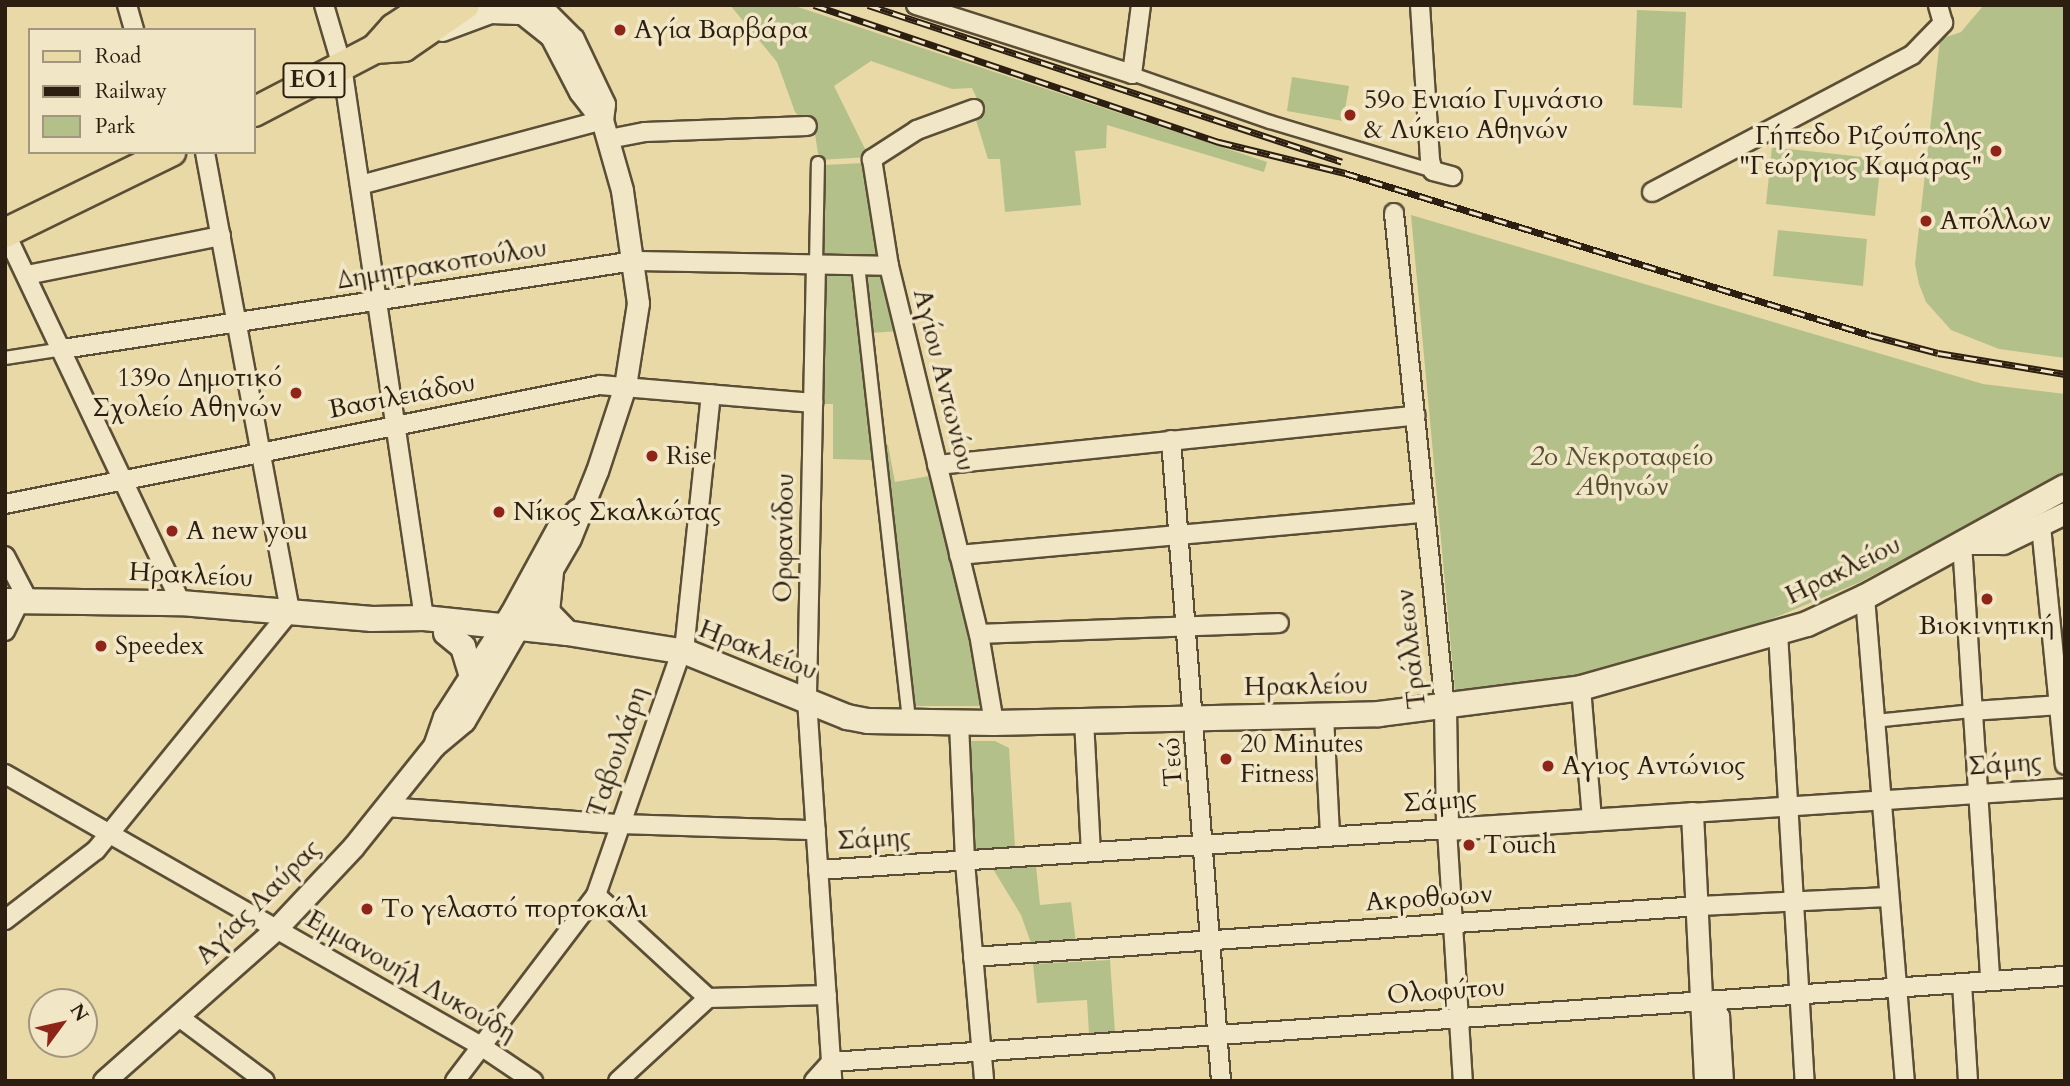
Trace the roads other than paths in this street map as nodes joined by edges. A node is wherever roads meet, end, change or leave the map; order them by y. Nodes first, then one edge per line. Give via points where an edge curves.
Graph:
1 (127, 5) edge
2 (324, 5) edge
3 (429, 5) edge
4 (464, 5) edge
5 (915, 5) edge
6 (1141, 5) edge
7 (1420, 5) edge
8 (1938, 5) edge
9 (525, 8) edge
10 (133, 28) edge
11 (426, 35) junction
12 (375, 50) junction
13 (342, 66) junction
14 (1132, 74) junction
15 (974, 110) dead end
16 (256, 111) edge
17 (807, 126) dead end
18 (606, 130) junction
19 (167, 154) edge
20 (205, 154) edge
21 (818, 163) dead end
22 (1433, 171) junction
23 (1452, 177) dead end
24 (360, 185) junction
25 (1652, 192) dead end
26 (1394, 212) dead end
27 (5, 233) edge
28 (221, 236) junction
29 (634, 261) junction
30 (816, 264) junction
31 (858, 265) junction
32 (889, 266) junction
33 (27, 275) junction
34 (377, 301) junction
35 (237, 320) junction
36 (63, 349) junction
37 (5, 358) edge
38 (625, 386) junction
39 (711, 394) junction
40 (813, 403) junction
41 (1415, 416) junction
42 (396, 423) junction
43 (1171, 440) junction
44 (262, 450) junction
45 (937, 465) junction
46 (125, 478) junction
47 (2065, 488) edge
48 (5, 504) edge
49 (580, 507) junction
50 (1425, 513) junction
51 (2065, 513) edge
52 (2041, 526) junction
53 (1179, 535) junction
54 (1962, 543) junction
55 (959, 555) junction
56 (5, 556) edge
57 (551, 572) junction
58 (1865, 597) junction
59 (18, 600) edge
60 (181, 603) junction
61 (290, 611) junction
62 (424, 618) junction
63 (372, 619) junction
64 (1279, 624) dead end
65 (1188, 627) junction
66 (5, 631) edge
67 (446, 633) junction
68 (508, 633) junction
69 (567, 633) junction
70 (1778, 633) junction
71 (979, 634) junction
72 (632, 646) junction
73 (679, 651) junction
74 (471, 674) junction
75 (2060, 675) edge
76 (1581, 688) junction
77 (807, 700) junction
78 (2059, 705) junction
79 (1445, 709) junction
80 (1972, 711) junction
81 (1324, 716) junction
82 (1196, 717) junction
83 (1084, 720) junction
84 (1874, 721) junction
85 (909, 723) junction
86 (959, 723) junction
87 (994, 723) junction
88 (434, 746) junction
89 (2065, 765) edge
90 (5, 774) edge
91 (2065, 788) edge
92 (1977, 794) junction
93 (1881, 801) junction
94 (1788, 806) junction
95 (386, 807) junction
96 (1692, 813) junction
97 (1592, 819) junction
98 (620, 824) junction
99 (1447, 828) junction
100 (816, 830) junction
101 (110, 832) junction
102 (1330, 836) junction
103 (1205, 845) junction
104 (1091, 852) junction
105 (965, 862) junction
106 (818, 870) junction
107 (596, 895) junction
108 (1889, 897) junction
109 (1794, 902) junction
110 (1698, 905) junction
111 (5, 920) edge
112 (1453, 923) junction
113 (276, 929) junction
114 (1211, 940) junction
115 (973, 957) junction
116 (2065, 976) edge
117 (1990, 981) junction
118 (1962, 983) junction
119 (1898, 987) junction
120 (1799, 994) junction
121 (827, 995) junction
122 (708, 998) junction
123 (1704, 1001) junction
124 (1459, 1016) junction
125 (179, 1017) junction
126 (1218, 1034) junction
127 (481, 1046) junction
128 (982, 1051) junction
129 (831, 1062) junction
130 (104, 1081) edge
131 (265, 1081) edge
132 (455, 1081) edge
133 (533, 1081) edge
134 (618, 1081) edge
135 (814, 1081) edge
136 (832, 1081) edge
137 (984, 1081) edge
138 (1221, 1081) edge
139 (1463, 1081) edge
140 (1705, 1081) edge
141 (1722, 1081) edge
142 (1804, 1081) edge
143 (1905, 1081) edge
144 (1968, 1081) edge

1 - 10 street
2 - 13 street
3 - 12 main road, ΕΟ1 via 394,28
4 - 11 main road, ΕΟ1
5 - 14 street
6 - 14 street
7 - 22 street
8 - 25 street via 1943,23 1912,55
9 - 11 street via 489,12
9 - 18 street, Αγίας Λαύρας via 573,39 604,104
11 - 12 main road, ΕΟ1 via 404,47
12 - 13 main road, ΕΟ1
13 - 16 main road, ΕΟ1
13 - 24 street
14 - 22 street
15 - 32 street, Αγίου Αντωνίου via 917,130 872,159
17 - 18 street
18 - 24 street
18 - 29 street, Αγίας Λαύρας
19 - 27 main road
20 - 28 street
21 - 30 street, Ορφανίδου
22 - 23 street
24 - 34 street
26 - 41 street, Τράλλεων
27 - 33 street
28 - 33 street
28 - 35 street
29 - 30 street, Δημητρακοπούλου
29 - 34 street, Δημητρακοπούλου
29 - 38 street, Αγίας Λαύρας via 638,303
30 - 31 street, Δημητρακοπούλου
30 - 40 street, Ορφανίδου
31 - 32 street, Δημητρακοπούλου
31 - 85 street
32 - 45 street, Αγίου Αντωνίου
33 - 36 street
34 - 35 street, Δημητρακοπούλου
34 - 42 street
35 - 36 street, Δημητρακοπούλου
35 - 44 street
36 - 37 street, Δημητρακοπούλου
36 - 46 street
38 - 39 street, Βασιλειάδου
38 - 42 street, Βασιλειάδου via 600,386
38 - 49 street, Αγίας Λαύρας
39 - 40 street, Βασιλειάδου
39 - 73 street, Ταβουλάρη via 686,633
40 - 77 street, Ορφανίδου
41 - 43 street
41 - 50 street, Τράλλεων
42 - 44 street, Βασιλειάδου
42 - 62 street
43 - 45 street
43 - 53 street, Τεώ
44 - 46 street, Βασιλειάδου
44 - 61 street
45 - 55 street, Αγίου Αντωνίου
46 - 48 street, Βασιλειάδου
46 - 60 street
47 - 54 main road, Ηρακλείου
49 - 57 street, Αγίας Λαύρας
49 - 68 street, Αγίας Λαύρας via 558,528
50 - 53 street
50 - 79 street, Τράλλεων
51 - 52 street, Ηρακλείου
52 - 54 street, Ηρακλείου via 2003,543
52 - 75 street
53 - 55 street
53 - 65 street, Τεώ
54 - 58 main road, Ηρακλείου
54 - 80 street
55 - 71 street, Αγίου Αντωνίου
56 - 59 street
57 - 68 street, Αγίας Λαύρας
57 - 69 main road via 547,612
58 - 70 main road, Ηρακλείου
58 - 84 street
59 - 60 main road, Ηρακλείου
59 - 66 street
60 - 61 main road, Ηρακλείου
61 - 63 main road, Ηρακλείου
61 - 101 street
62 - 63 main road, Ηρακλείου
62 - 68 main road, Ηρακλείου
63 - 67 main road, Ηρακλείου
64 - 65 street
65 - 71 street
65 - 82 street, Τεώ
67 - 68 main road, Ηρακλείου
67 - 74 main road via 463,647
68 - 69 main road, Ηρακλείου
68 - 72 main road, Ηρακλείου
68 - 74 street, Αγίας Λαύρας
68 - 88 street, Αγίας Λαύρας via 464,721
69 - 72 main road, Ηρακλείου
70 - 76 main road, Ηρακλείου
70 - 94 street
71 - 87 street, Αγίου Αντωνίου
72 - 73 main road, Ηρακλείου
73 - 77 main road, Ηρακλείου
73 - 98 street, Ταβουλάρη
74 - 88 street, Αγίας Λαύρας via 444,717
75 - 78 street
76 - 79 main road, Ηρακλείου
76 - 97 street
77 - 85 main road, Ηρακλείου via 857,719
77 - 100 street, Ορφανίδου
78 - 80 street
78 - 89 street
79 - 81 main road, Ηρακλείου
79 - 99 street, Τράλλεων
80 - 84 street
80 - 92 street
81 - 82 main road, Ηρακλείου
81 - 102 street
82 - 83 main road, Ηρακλείου
82 - 103 street, Τεώ
83 - 87 main road, Ηρακλείου
83 - 104 street
84 - 93 street
85 - 86 main road, Ηρακλείου
86 - 87 main road, Ηρακλείου
86 - 105 street
88 - 95 street, Αγίας Λαύρας
90 - 101 street, Εμμανουήλ Λυκούδη
91 - 92 street, Σάμης
92 - 93 street, Σάμης
92 - 117 street
93 - 94 street, Σάμης
93 - 108 street
94 - 96 street, Σάμης
94 - 109 street
95 - 98 street
95 - 113 street, Αγίας Λαύρας
96 - 97 street, Σάμης
96 - 110 street
97 - 99 street, Σάμης
98 - 100 street
98 - 107 street, Ταβουλάρη
99 - 102 street, Σάμης
99 - 112 street, Τράλλεων
100 - 106 street, Ορφανίδου
101 - 111 street via 87,857
101 - 113 street, Εμμανουήλ Λυκούδη
102 - 103 street, Σάμης
103 - 104 street, Σάμης
103 - 114 street, Τεώ
104 - 105 street, Σάμης
105 - 106 street, Σάμης
105 - 115 street
106 - 121 street, Ορφανίδου
107 - 122 street
107 - 127 street, Ταβουλάρη
108 - 109 street, Ακροθωων
108 - 119 street
109 - 110 street, Ακροθωων
109 - 120 street
110 - 112 street, Ακροθωων
110 - 123 street
112 - 114 street, Ακροθωων
112 - 124 street, Τράλλεων
113 - 125 street, Αγίας Λαύρας
113 - 127 street, Εμμανουήλ Λυκούδη
114 - 115 street, Ακροθωων
114 - 126 street, Τεώ
115 - 128 street
116 - 117 street, Ολοφύτου
117 - 118 street, Ολοφύτου
118 - 119 street, Ολοφύτου
118 - 144 street
119 - 120 street, Ολοφύτου
119 - 143 street
120 - 123 street, Ολοφύτου
120 - 142 street
121 - 122 street
121 - 129 street, Ορφανίδου
122 - 134 street
123 - 124 street, Ολοφύτου
123 - 140 street
123 - 141 street via 1718,1016
124 - 126 street, Ολοφύτου
124 - 139 street, Τράλλεων
125 - 130 street, Αγίας Λαύρας
125 - 131 street
126 - 128 street, Ολοφύτου
126 - 138 street, Τεώ
127 - 132 street, Ταβουλάρη
127 - 133 street, Εμμανουήλ Λυκούδη
128 - 129 street, Ολοφύτου
128 - 137 street
129 - 135 street
129 - 136 street, Ορφανίδου

